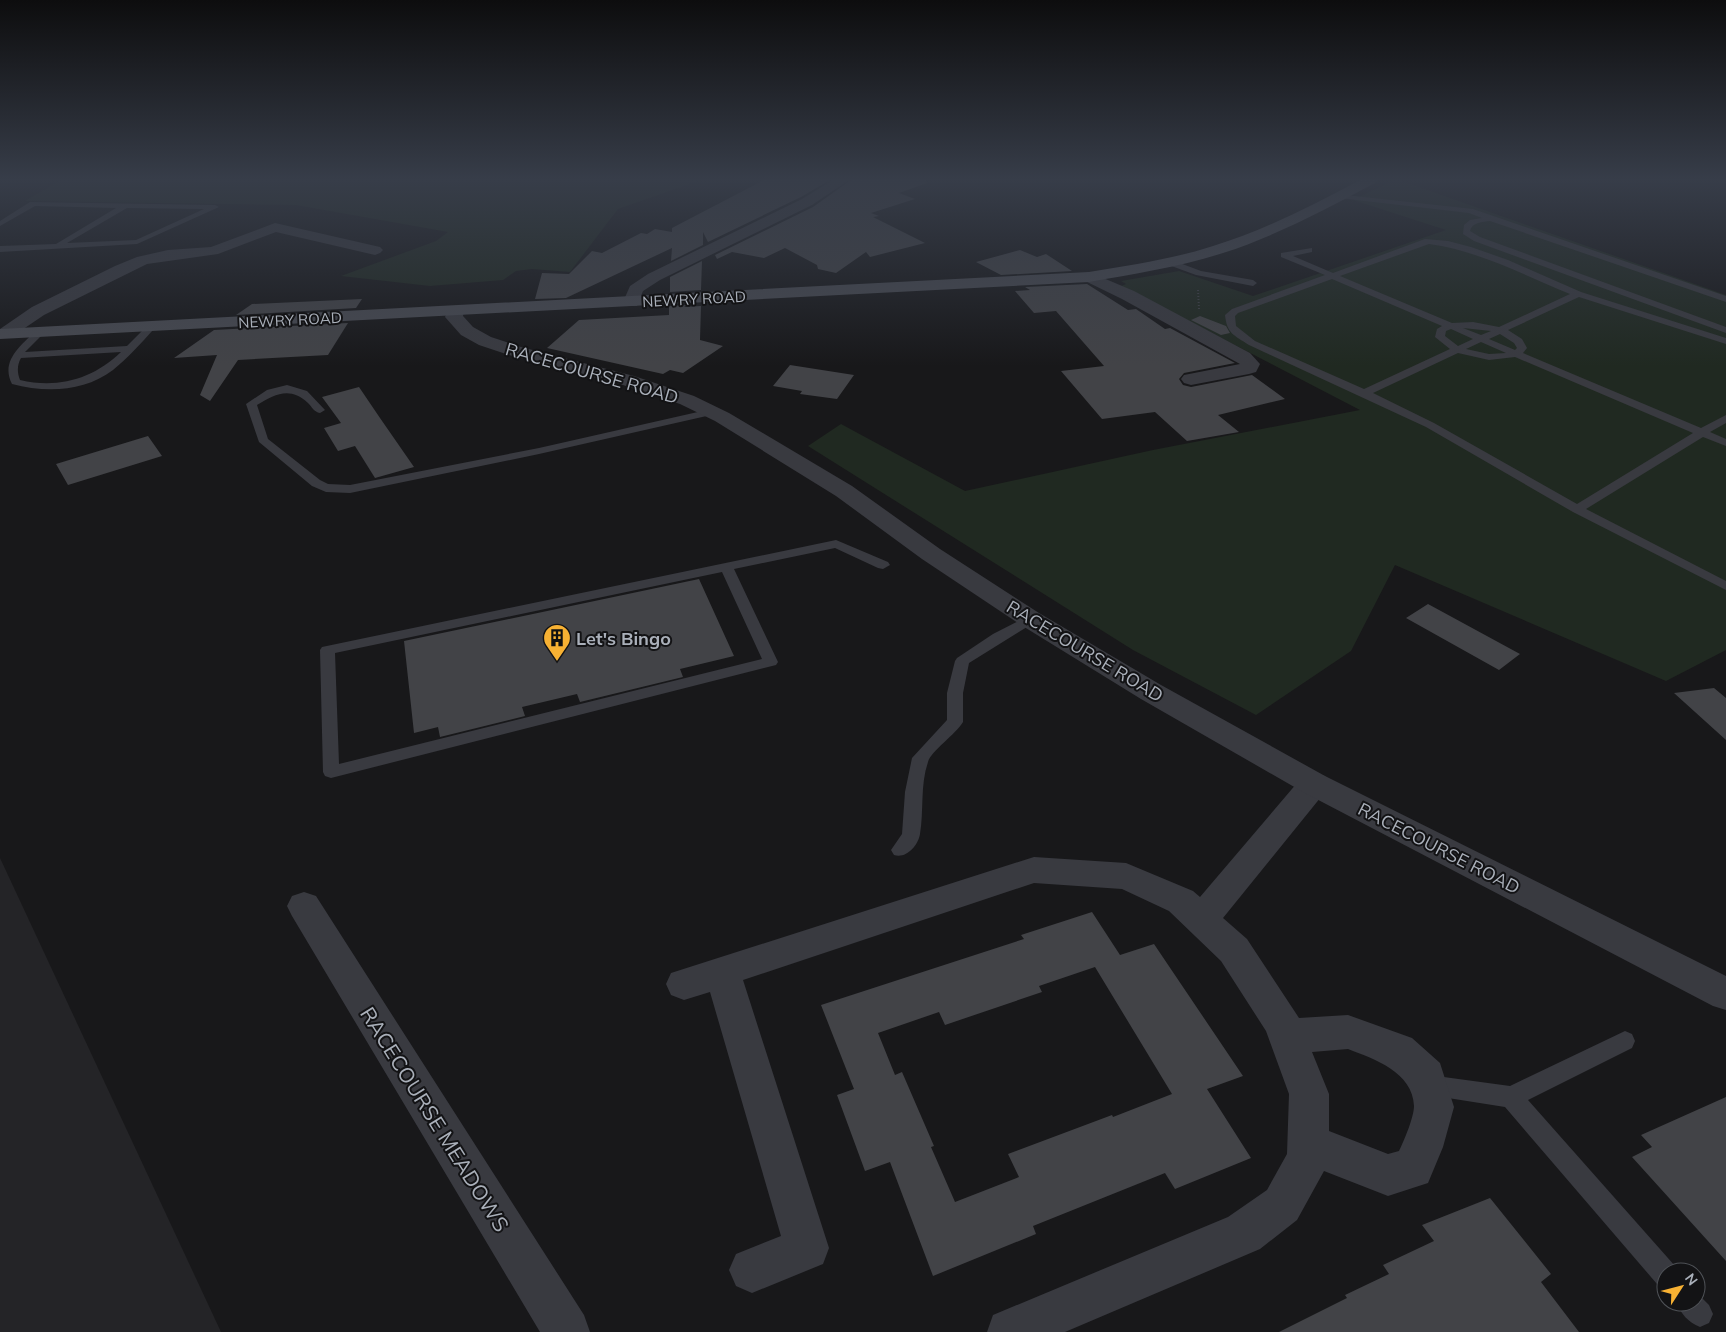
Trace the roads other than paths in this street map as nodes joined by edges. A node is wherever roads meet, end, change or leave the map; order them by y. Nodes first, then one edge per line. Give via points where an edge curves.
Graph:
1 (64, 242) edge
2 (133, 242) edge
3 (236, 242) edge
4 (341, 242) edge
5 (726, 242) edge
6 (1240, 242) edge
7 (1425, 242) edge
8 (1438, 242) edge
9 (1486, 242) edge
10 (1562, 242) edge
11 (57, 246) junction
12 (0, 249) edge
13 (375, 250) dead end
14 (1308, 250) dead end
15 (698, 256) junction
16 (1169, 262) junction
17 (637, 275) dead end
18 (1331, 275) junction
19 (1090, 277) junction
20 (1253, 283) dead end
21 (1578, 294) junction
22 (1726, 299) edge
23 (631, 302) junction
24 (455, 311) junction
25 (1448, 326) junction
26 (151, 327) junction
27 (1499, 330) junction
28 (1726, 330) edge
29 (2, 334) edge
30 (34, 338) junction
31 (138, 340) junction
32 (1480, 340) junction
33 (1726, 341) edge
34 (128, 349) junction
35 (1459, 350) junction
36 (1514, 354) junction
37 (18, 355) junction
38 (1191, 379) dead end
39 (1364, 393) junction
40 (320, 410) dead end
41 (711, 412) junction
42 (1726, 418) edge
43 (1701, 433) junction
44 (1726, 443) edge
45 (1577, 509) junction
46 (883, 565) dead end
47 (726, 567) junction
48 (1726, 586) edge
49 (1030, 619) junction
50 (1314, 784) junction
51 (900, 850) dead end
52 (304, 906) dead end
53 (1201, 920) junction
54 (722, 972) junction
55 (684, 984) dead end
56 (1726, 994) edge
57 (1287, 1036) junction
58 (1625, 1041) dead end
59 (1429, 1085) junction
60 (1511, 1097) junction
61 (1308, 1144) junction
62 (1656, 1264) edge
63 (752, 1270) dead end
64 (567, 1332) edge
65 (1010, 1332) edge

1 - 11 lane
2 - 11 lane
3 - 29 street via 213,251 168,254 143,260 38,311
4 - 13 street
5 - 15 street
6 - 16 main road, NEWRY ROAD
7 - 18 lane
8 - 21 lane via 1471,249
9 - 28 lane
10 - 22 lane
11 - 12 lane
14 - 18 lane via 1284,255
15 - 17 street via 670,251 662,263
15 - 23 street via 636,289
16 - 19 main road, NEWRY ROAD
16 - 20 lane via 1199,273
18 - 25 lane
18 - 39 lane via 1235,311 1230,315 1231,326 1252,343
19 - 23 main road, NEWRY ROAD
19 - 38 street via 1251,364 1249,368
21 - 27 lane
21 - 33 lane
23 - 24 main road, NEWRY ROAD
24 - 26 main road, NEWRY ROAD
24 - 41 street, RACECOURSE ROAD via 458,323 484,341 627,380 687,400
25 - 27 lane via 1472,325
25 - 32 lane
25 - 35 lane via 1442,329 1440,337
26 - 30 main road, NEWRY ROAD
26 - 31 lane
27 - 32 lane
27 - 36 lane via 1520,343 1522,348
29 - 30 main road, NEWRY ROAD
30 - 31 lane
30 - 37 lane
31 - 34 lane
32 - 35 lane
32 - 36 lane
34 - 37 lane
34 - 37 lane via 102,372 74,383 45,388 16,382 11,368
35 - 36 lane via 1483,356
35 - 39 lane
36 - 43 lane
39 - 45 lane via 1447,435
40 - 41 lane via 309,396 292,389 269,392 250,404 263,440 270,446 316,483 326,488 350,489
41 - 49 street, RACECOURSE ROAD via 844,492
42 - 43 lane
43 - 44 lane
43 - 45 lane
45 - 48 lane
46 - 47 lane via 836,544
47 - 47 lane via 327,650 331,772 771,662
49 - 50 street, RACECOURSE ROAD
49 - 51 lane via 962,661 955,693 955,722 920,758 910,836
50 - 53 street
50 - 56 street, RACECOURSE ROAD
52 - 64 street, RACECOURSE MEADOWS
53 - 54 street via 1181,901 1126,876 1034,870
53 - 57 street via 1234,950 1282,1023
54 - 55 street
54 - 63 street via 807,1248
57 - 59 street via 1348,1032 1398,1051 1426,1076
57 - 61 street via 1309,1094
58 - 60 lane
59 - 60 lane
59 - 61 street via 1434,1107 1412,1168 1388,1175
60 - 62 lane
61 - 65 street via 1308,1158 1282,1204 1244,1233

